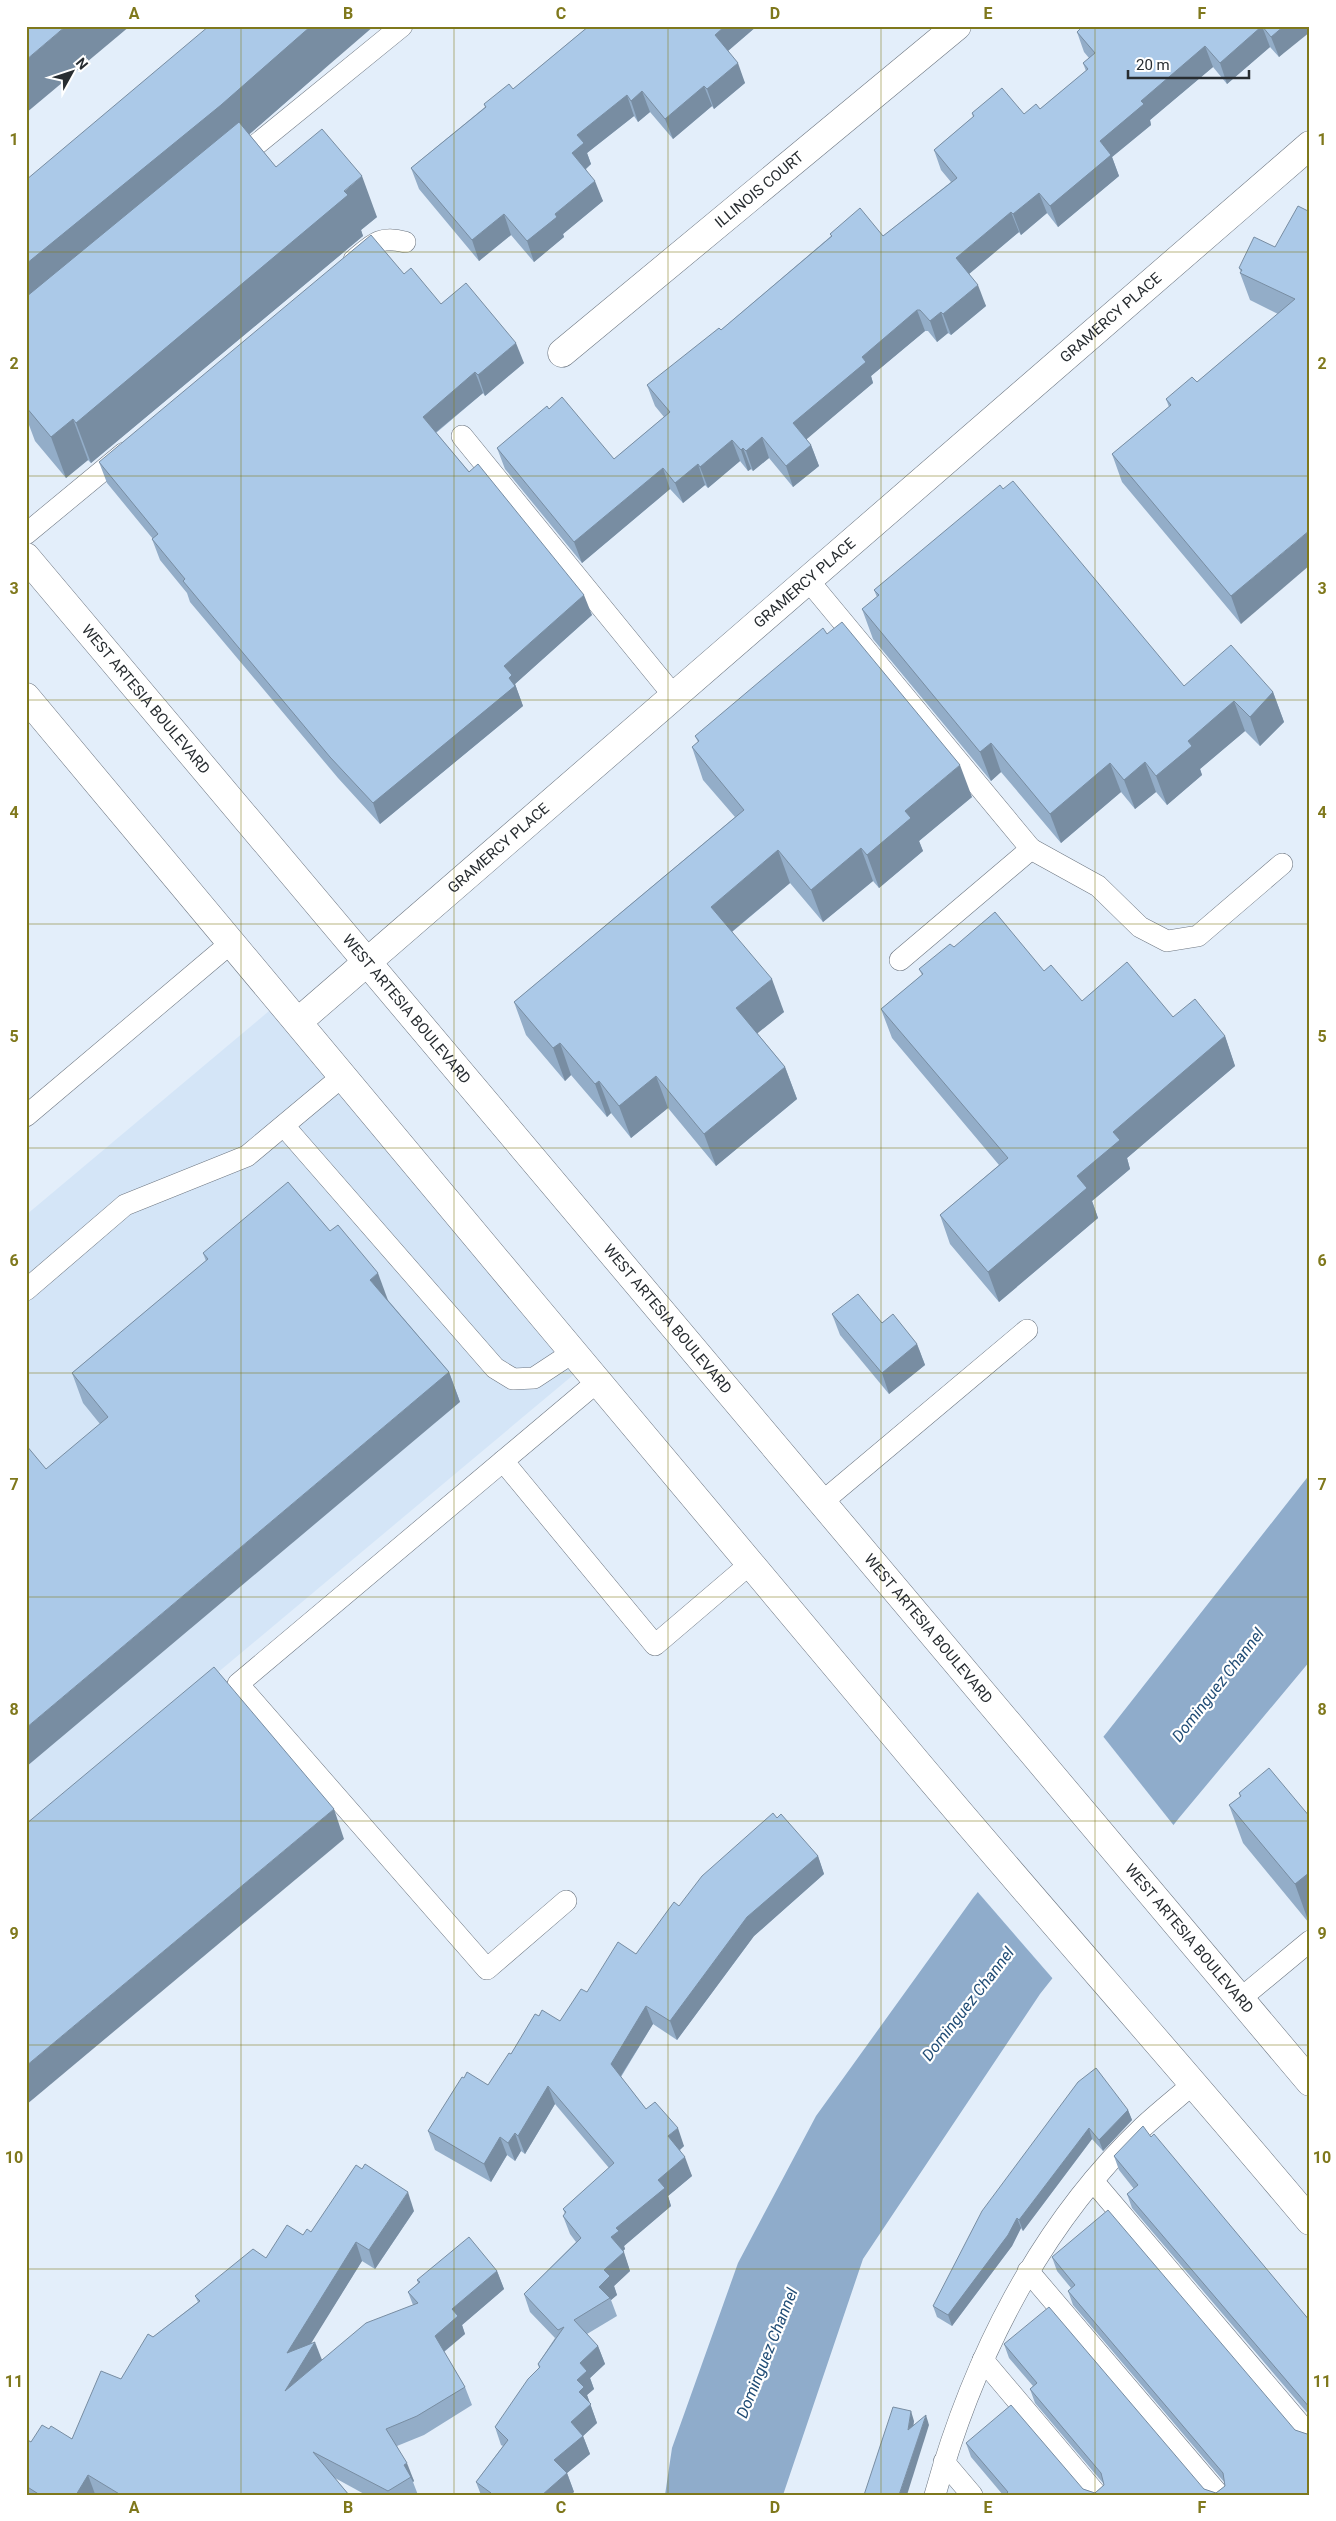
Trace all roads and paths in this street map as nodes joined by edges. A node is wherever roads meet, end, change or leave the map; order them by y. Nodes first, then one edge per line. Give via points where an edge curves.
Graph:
1 (402, 26) edge
2 (957, 26) edge
3 (1310, 145) edge
4 (218, 177) edge
5 (406, 242) dead end
6 (337, 274) edge
7 (562, 353) dead end
8 (462, 436) dead end
9 (139, 440) edge
10 (26, 534) edge
11 (26, 557) edge
12 (808, 580) junction
13 (674, 696) junction
14 (26, 697) edge
15 (1030, 849) junction
16 (1282, 864) dead end
17 (232, 942) junction
18 (900, 960) dead end
19 (366, 963) junction
20 (299, 1021) junction
21 (344, 1075) junction
22 (26, 1116) edge
23 (284, 1126) junction
24 (26, 1290) edge
25 (1027, 1330) dead end
26 (572, 1353) junction
27 (597, 1382) junction
28 (503, 1461) junction
29 (822, 1503) junction
30 (750, 1564) junction
31 (566, 1901) dead end
32 (1310, 1941) edge
33 (1240, 1999) junction
34 (1310, 2082) edge
35 (1194, 2083) junction
36 (1093, 2181) junction
37 (1310, 2221) edge
38 (1028, 2271) junction
39 (983, 2360) junction
40 (1310, 2436) edge
41 (944, 2462) junction
42 (934, 2495) edge
43 (972, 2495) edge
44 (1097, 2495) edge
45 (1219, 2495) edge

1 - 4 lane
2 - 7 main road, ILLINOIS COURT
3 - 12 main road, GRAMERCY PLACE
5 - 6 lane via 390,238 375,242
8 - 13 lane
9 - 10 lane
11 - 19 main road, WEST ARTESIA BOULEVARD
12 - 13 main road, GRAMERCY PLACE
12 - 15 lane
13 - 19 main road, GRAMERCY PLACE
14 - 17 main road
15 - 16 lane via 1098,886 1140,927 1166,941 1198,936
15 - 18 lane
17 - 20 main road
17 - 22 lane
19 - 20 main road, GRAMERCY PLACE
19 - 29 main road, WEST ARTESIA BOULEVARD
20 - 21 main road
21 - 23 lane
21 - 26 main road
23 - 24 lane via 247,1156 125,1205
23 - 26 lane via 495,1368 513,1379 534,1378
25 - 29 lane
26 - 27 main road
27 - 28 lane
27 - 30 main road
28 - 30 lane via 655,1645
28 - 31 lane via 238,1684 488,1970
29 - 33 main road, WEST ARTESIA BOULEVARD
30 - 35 main road
32 - 33 lane
33 - 34 main road, WEST ARTESIA BOULEVARD
35 - 36 lane via 1142,2128
35 - 37 main road
36 - 38 lane
36 - 40 lane
38 - 39 lane
38 - 45 lane
39 - 41 lane
39 - 44 lane
41 - 42 lane
41 - 43 lane

